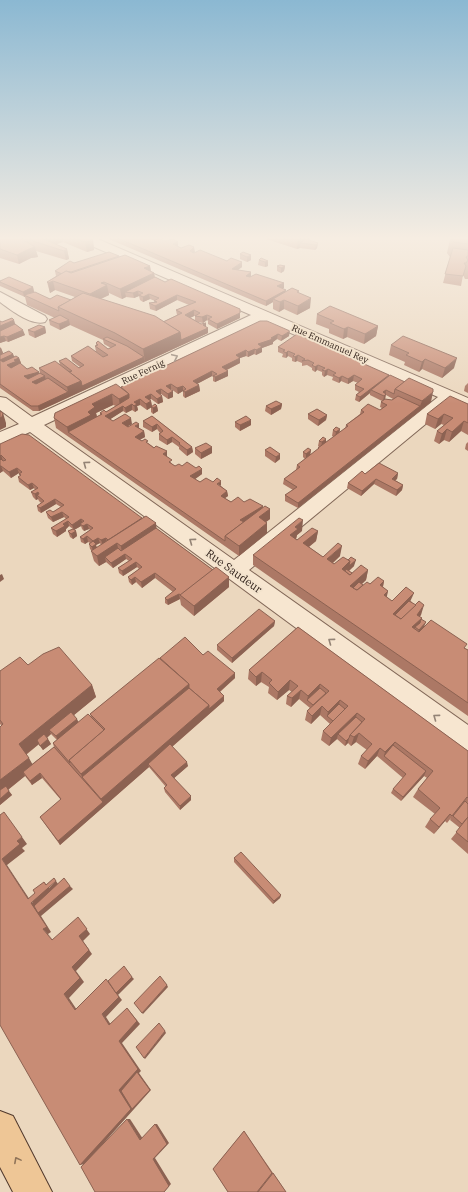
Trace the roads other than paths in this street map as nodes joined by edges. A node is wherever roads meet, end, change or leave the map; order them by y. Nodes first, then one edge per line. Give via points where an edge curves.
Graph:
1 (212, 293) edge
2 (0, 296) edge
3 (264, 315) junction
4 (40, 319) dead end
5 (449, 396) junction
6 (0, 402) edge
7 (468, 404) edge
8 (31, 425) junction
9 (0, 439) edge
10 (234, 571) junction
11 (468, 740) edge
12 (0, 1129) edge
13 (33, 1192) edge

1 - 3 street, Rue Emmanuel Rey
2 - 4 street
3 - 5 street, Rue Emmanuel Rey
8 -> 3 street, Rue Fernig
5 - 7 street, Rue Emmanuel Rey
5 - 10 street
6 - 8 street, Rue Saudeur
8 - 9 street, Rue Fernig
10 -> 8 street, Rue Saudeur
11 -> 10 street, Rue Saudeur
13 -> 12 main road

